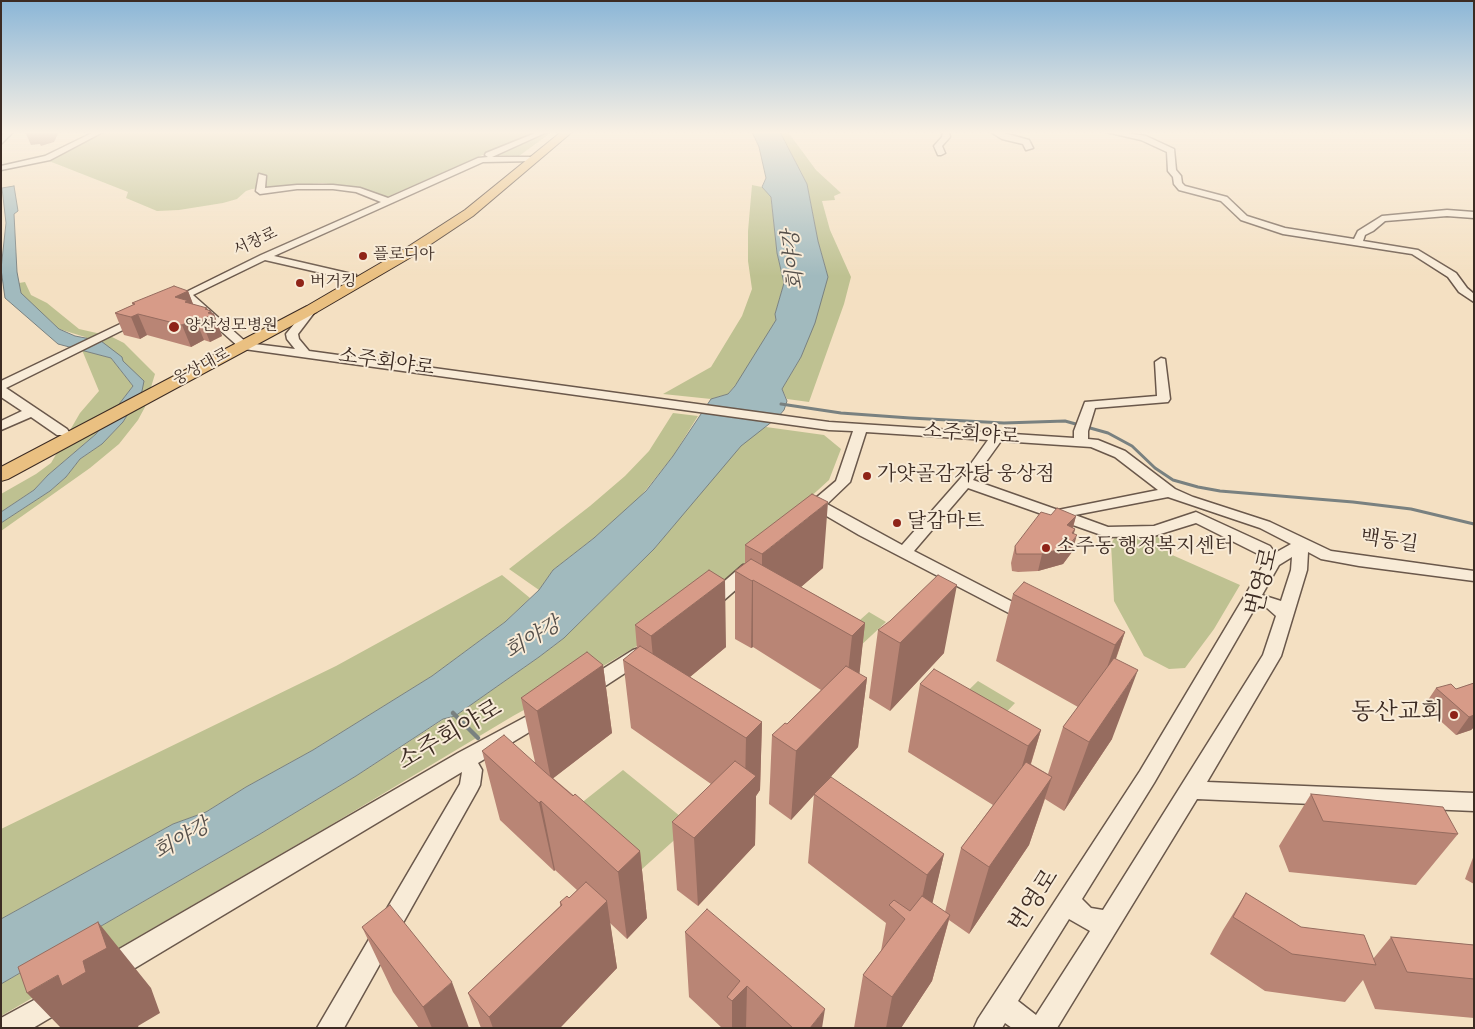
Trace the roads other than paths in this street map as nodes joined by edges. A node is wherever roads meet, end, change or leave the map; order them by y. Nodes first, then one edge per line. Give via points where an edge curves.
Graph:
1 (261, 180) edge
2 (435, 180) edge
3 (496, 180) edge
4 (502, 180) edge
5 (1178, 180) edge
6 (387, 201) junction
7 (1474, 215) edge
8 (1358, 242) junction
9 (264, 257) junction
10 (352, 277) junction
11 (186, 295) junction
12 (1474, 299) edge
13 (170, 303) edge
14 (312, 309) junction
15 (153, 311) edge
16 (241, 343) junction
17 (304, 353) junction
18 (1161, 362) dead end
19 (29, 372) junction
20 (1, 376) edge
21 (1, 386) edge
22 (1, 391) edge
23 (32, 411) junction
24 (1, 426) edge
25 (860, 429) junction
26 (68, 432) junction
27 (1081, 437) junction
28 (996, 438) junction
29 (1, 463) edge
30 (1, 475) edge
31 (965, 482) junction
32 (1170, 492) junction
33 (818, 505) junction
34 (1058, 515) junction
35 (790, 525) edge
36 (1302, 544) junction
37 (904, 552) junction
38 (762, 554) edge
39 (1273, 562) junction
40 (1474, 576) edge
41 (1251, 600) junction
42 (698, 613) edge
43 (1285, 615) junction
44 (1040, 623) edge
45 (652, 647) edge
46 (466, 759) junction
47 (1191, 790) junction
48 (1474, 802) edge
49 (1070, 898) junction
50 (1110, 920) junction
51 (1002, 1005) junction
52 (9, 1028) edge
53 (330, 1028) edge
54 (987, 1028) edge
55 (1033, 1028) edge
56 (1042, 1028) edge

1 - 6 street via 260,190 333,187 357,190
2 - 6 street, 서창로
3 - 10 main road, 웅상대로 via 398,251
4 - 14 main road, 웅상대로 via 469,212 448,227
5 - 8 street via 1182,188 1224,199 1244,218 1283,232
6 - 9 street, 서창로
7 - 8 street via 1447,213 1382,219 1361,233
8 - 12 street via 1415,252 1452,274
9 - 10 street
9 - 11 street, 서창로
10 - 16 main road, 웅상대로
11 - 13 street, 서창로
11 - 16 street
14 - 16 main road, 웅상대로
14 - 17 street via 292,334
15 - 19 street
16 - 17 street, 소주회야로
16 - 26 main road, 웅상대로
17 - 25 street, 소주회야로
18 - 27 street via 1164,399 1090,405
19 - 20 street
19 - 21 street
22 - 23 street
23 - 24 street
23 - 26 street
25 - 28 street, 소주회야로
25 - 33 street via 843,482
26 - 29 main road, 웅상대로
26 - 30 main road, 웅상대로
27 - 28 street, 소주회야로
27 - 32 street, 소주회야로 via 1115,451
28 - 31 street
31 - 34 street
31 - 37 street
32 - 34 street
32 - 36 street, 소주회야로 via 1265,525
33 - 35 street
33 - 37 street
34 - 39 street via 1107,532 1154,531 1196,517 1264,550
36 - 39 street, 번영로
36 - 40 street, 백동길 via 1327,555 1351,560
36 - 43 street, 번영로 via 1299,570
37 - 44 street
38 - 42 street via 743,576
39 - 41 street, 번영로
41 - 43 street via 1273,604
41 - 49 street, 번영로 via 1147,777
43 - 47 street, 번영로 via 1272,656
45 - 46 street, 소주회야로
46 - 52 street, 소주회야로
46 - 53 street via 472,770 470,785
47 - 48 street
47 - 50 street, 번영로
49 - 50 street via 1083,916 1091,920
49 - 51 street, 번영로
50 - 56 street, 번영로
51 - 54 street, 번영로
51 - 55 street

